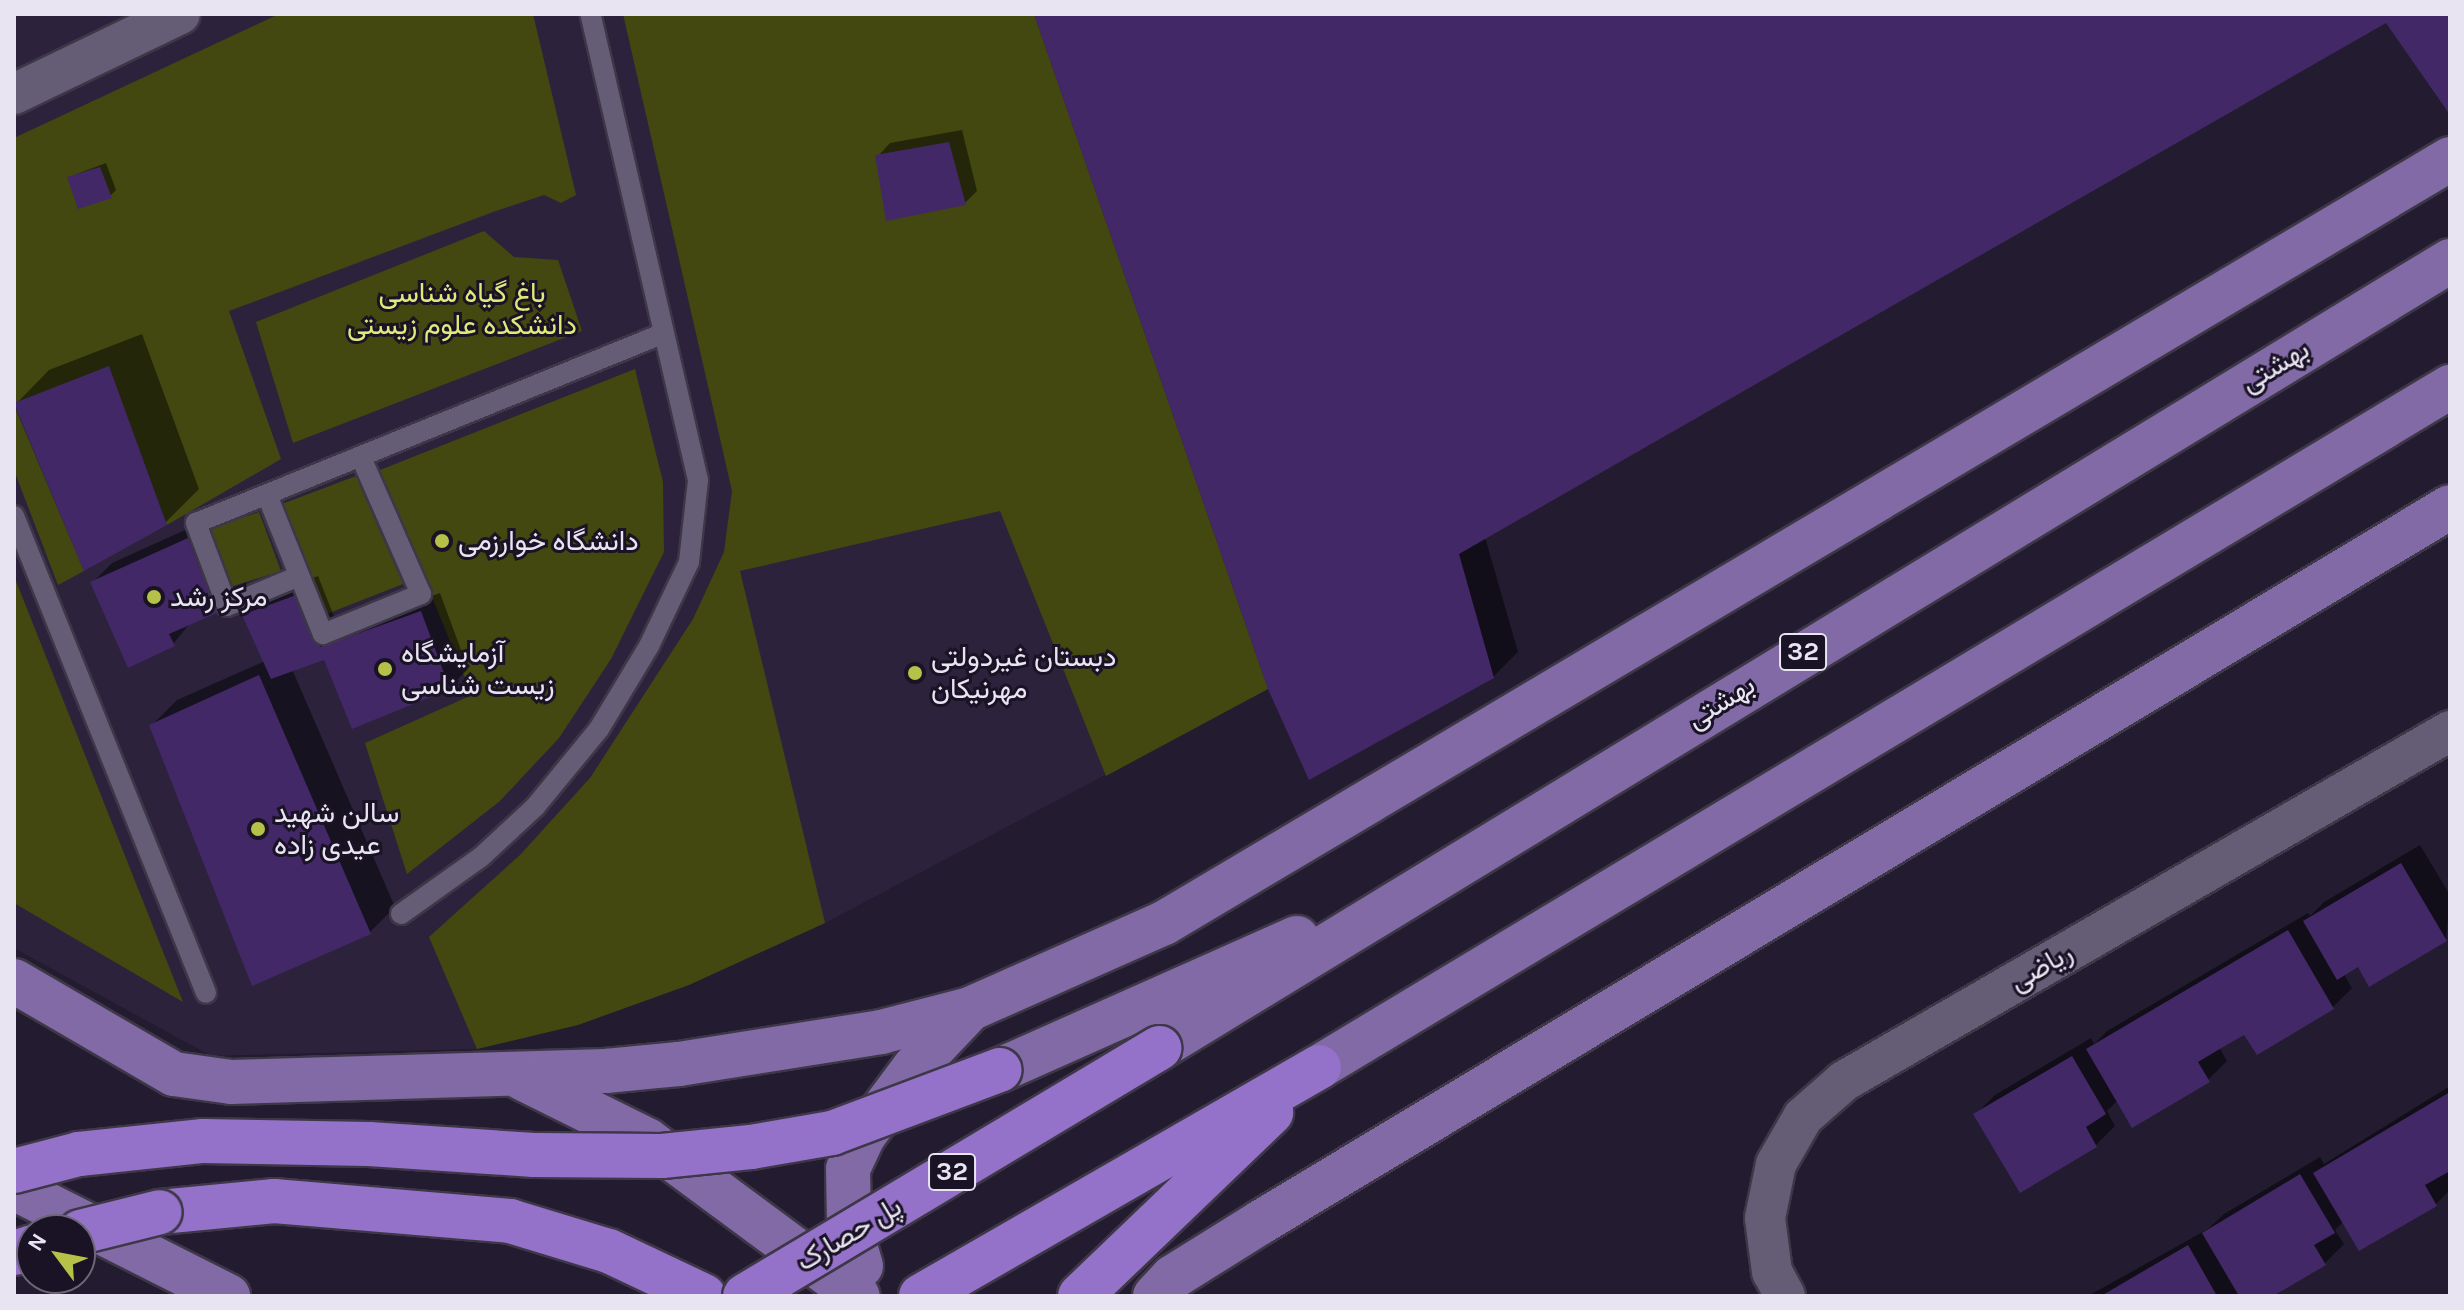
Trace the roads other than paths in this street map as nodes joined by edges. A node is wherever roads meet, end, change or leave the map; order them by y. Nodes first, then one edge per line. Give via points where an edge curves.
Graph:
1 (180, 14) edge
2 (590, 14) edge
3 (14, 94) edge
4 (2450, 159) edge
5 (2450, 261) edge
6 (662, 334) junction
7 (2450, 387) edge
8 (361, 457) junction
9 (267, 495) junction
10 (2450, 507) edge
11 (14, 516) edge
12 (299, 576) junction
13 (2450, 731) edge
14 (1421, 887) junction
15 (401, 914) dead end
16 (14, 981) edge
17 (206, 993) dead end
18 (970, 1009) junction
19 (1159, 1048) joint
20 (1319, 1067) junction
21 (1000, 1070) joint
22 (514, 1074) junction
23 (14, 1171) edge
24 (14, 1188) edge
25 (96, 1228) edge
26 (228, 1296) edge
27 (704, 1296) edge
28 (745, 1296) edge
29 (858, 1296) edge
30 (887, 1296) edge
31 (921, 1296) edge
32 (1080, 1296) edge
33 (1155, 1296) edge
34 (1785, 1296) edge

1 - 3 street
2 - 6 lane
4 - 18 main road via 1219,892 1164,923
5 - 14 main road, بهشتى / 32
6 - 8 lane
6 - 15 lane via 698,480 689,562 649,646 599,729 535,807 481,857
7 - 20 main road
8 - 9 lane
8 - 12 lane via 421,594 323,634
9 - 12 lane
9 - 12 lane via 196,523 227,606
10 - 33 main road via 1261,1222 1173,1277
11 - 17 lane
13 - 34 street, ریاضی via 1844,1081 1803,1117 1776,1164 1765,1218 1772,1272
14 - 19 main road, بهشتى / 32
14 - 21 main road via 1208,974
16 - 22 main road via 174,1074 231,1082
18 - 22 main road via 881,1032 733,1058
18 - 30 main road via 914,1068 864,1135 848,1169 849,1225 861,1268
19 - 28 highway, پل حصارک / 32, bridge
20 - 31 highway
20 - 32 highway
21 - 23 highway, bridge via 832,1133 751,1147 662,1156 566,1155 203,1141 79,1154
22 - 29 main road via 647,1140
24 - 26 main road
25 - 27 highway, bridge via 160,1212 289,1201 510,1221 609,1251

